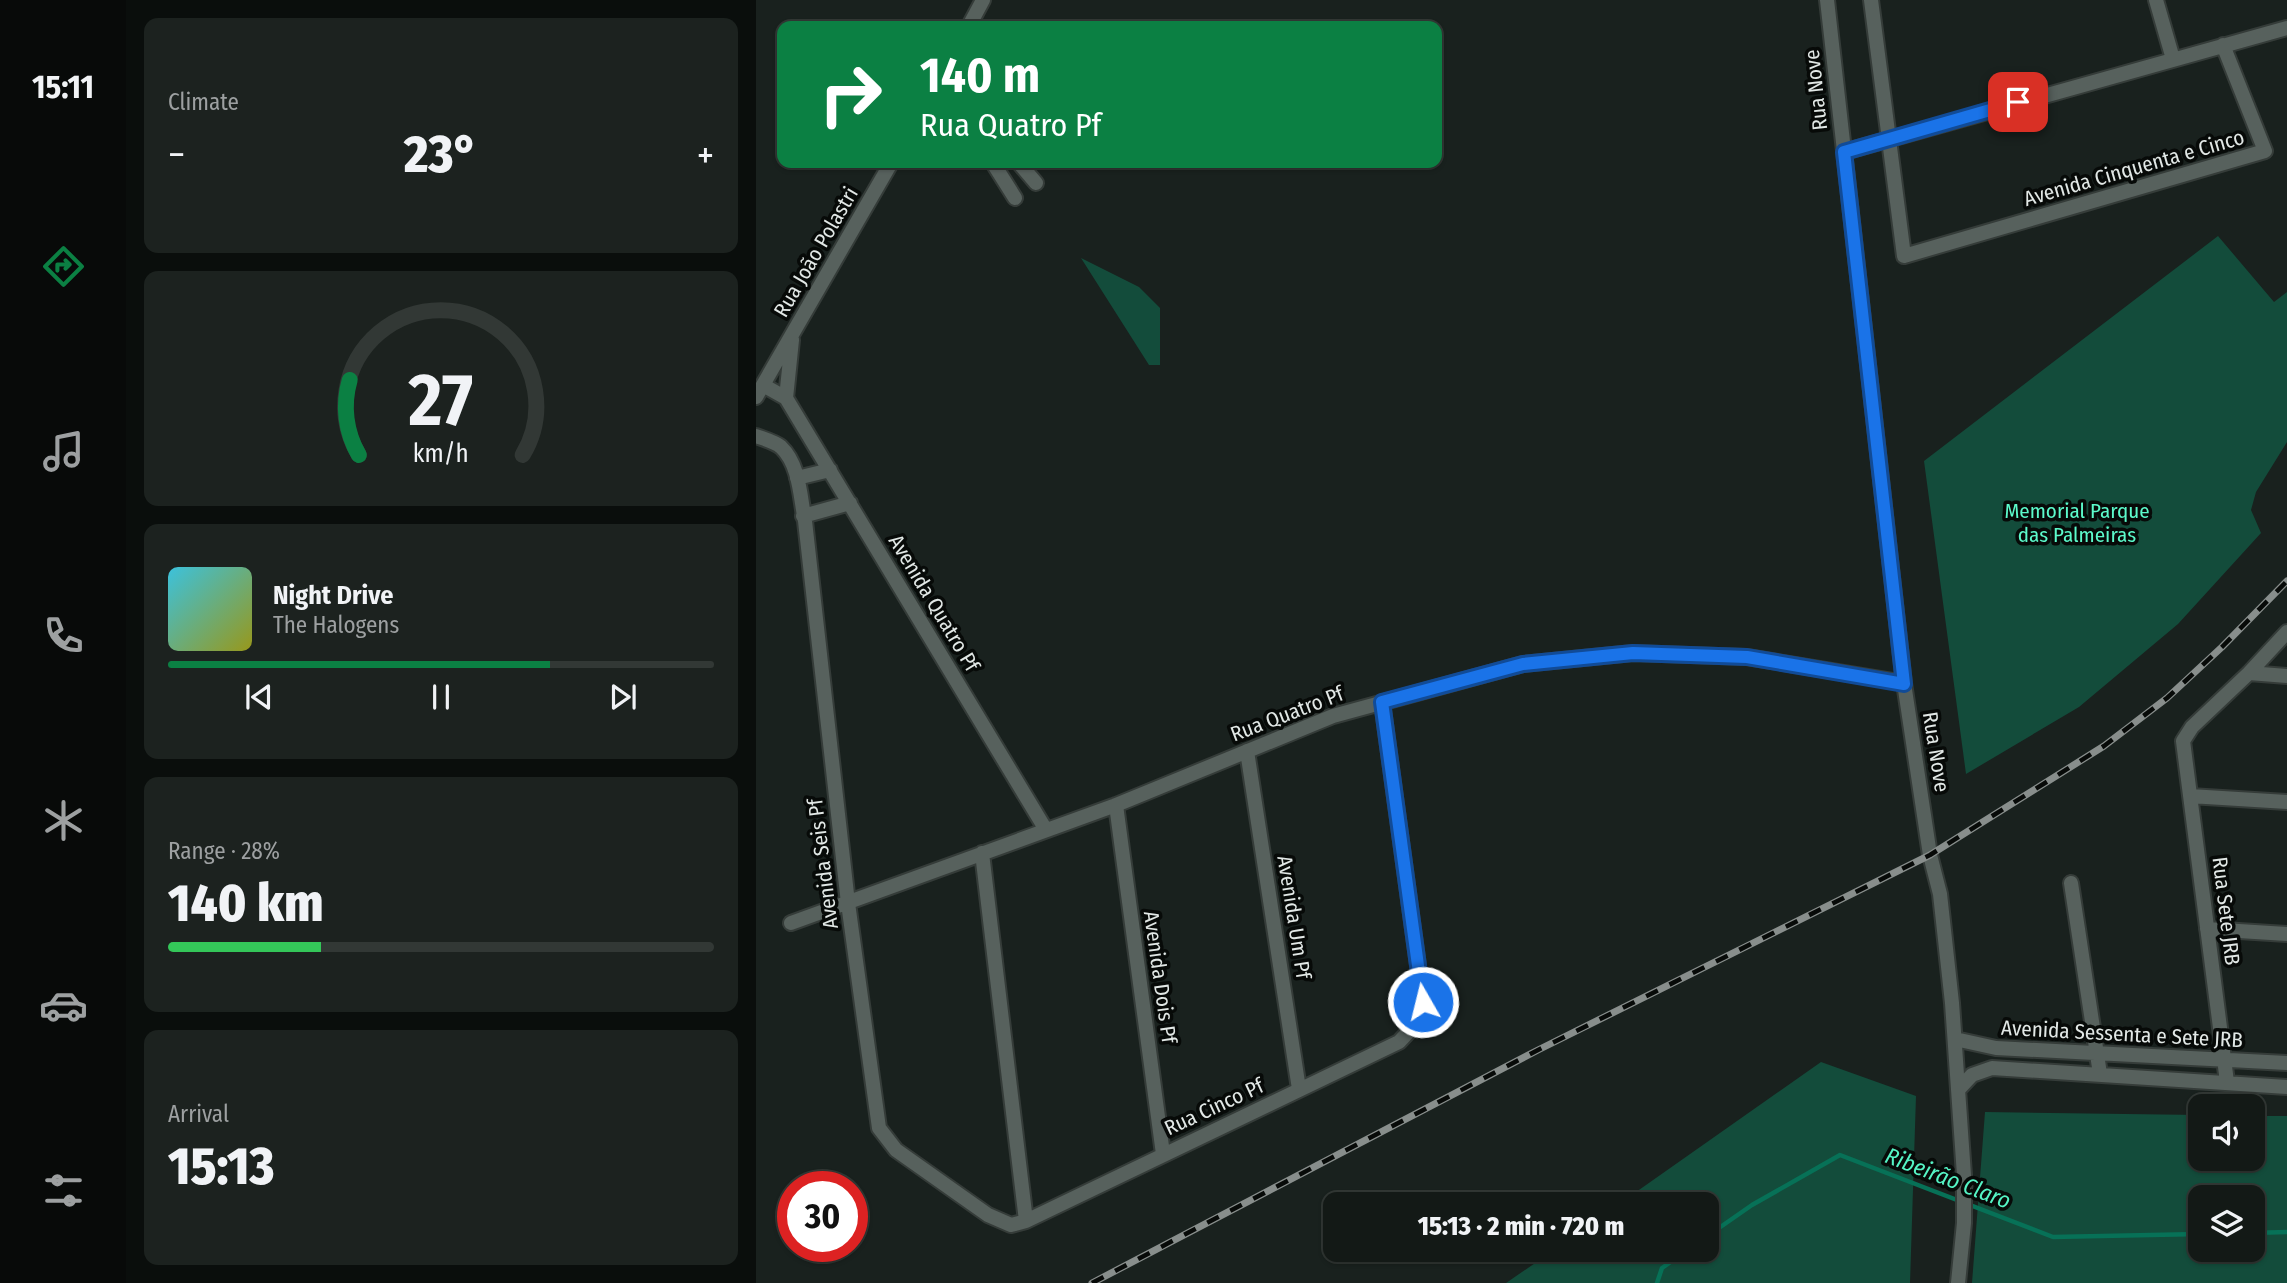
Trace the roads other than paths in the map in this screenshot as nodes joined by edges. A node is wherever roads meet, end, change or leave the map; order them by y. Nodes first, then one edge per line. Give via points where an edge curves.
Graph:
1 (983, 0) edge
2 (1827, 0) edge
3 (1871, 0) edge
4 (2155, 0) edge
5 (972, 21) edge
6 (2287, 28) edge
7 (2223, 45) junction
8 (2173, 59) junction
9 (1889, 138) junction
10 (1844, 152) junction
11 (888, 168) edge
12 (996, 168) edge
13 (1023, 168) edge
14 (1036, 183) dead end
15 (1015, 198) dead end
16 (792, 336) junction
17 (760, 391) edge
18 (786, 398) junction
19 (756, 436) edge
20 (830, 470) junction
21 (797, 478) junction
22 (850, 503) junction
23 (803, 516) junction
24 (2284, 642) edge
25 (2249, 673) junction
26 (2287, 676) edge
27 (1904, 684) junction
28 (1382, 702) junction
29 (1247, 751) junction
30 (2190, 796) junction
31 (2287, 802) edge
32 (1116, 805) junction
33 (1046, 831) junction
34 (982, 853) junction
35 (2071, 883) dead end
36 (848, 903) junction
37 (791, 923) dead end
38 (2207, 929) junction
39 (2287, 934) edge
40 (1955, 1039) junction
41 (2096, 1054) junction
42 (2224, 1061) junction
43 (2287, 1063) edge
44 (2099, 1074) junction
45 (2227, 1083) junction
46 (2287, 1087) edge
47 (1299, 1089) junction
48 (1958, 1090) junction
49 (1163, 1154) junction
50 (1026, 1222) junction
51 (1958, 1283) edge

1 - 5 street
2 - 10 street, Rua Nove
3 - 9 street
4 - 8 street
6 - 7 street
7 - 8 street
7 - 9 street, Avenida Cinquenta e Cinco via 2265,151 1904,256
8 - 9 street
9 - 10 street
10 - 27 street, Rua Nove
11 - 16 street, Rua João Polastri
12 - 15 street
13 - 14 street
16 - 17 street, Rua João Polastri
16 - 18 street
17 - 18 street, Avenida Quatro Pf
18 - 20 street, Avenida Quatro Pf
19 - 21 street, Avenida Seis Pf via 780,446
20 - 21 street
20 - 22 street, Avenida Quatro Pf
21 - 23 street, Avenida Seis Pf
22 - 23 street
22 - 33 street, Avenida Quatro Pf
23 - 36 street, Avenida Seis Pf
24 - 25 street
25 - 26 street
25 - 30 street, Rua Sete JRB via 2185,736
27 - 28 street, Rua Quatro Pf via 1747,657 1633,653 1523,664
27 - 40 street, Rua Nove via 1940,894
28 - 29 street, Rua Quatro Pf via 1333,716
28 - 47 street, Rua Cinco Pf via 1423,1002 1416,1024 1399,1042
29 - 32 street, Rua Quatro Pf
29 - 47 street, Avenida Um Pf
30 - 31 street
30 - 38 street, Rua Sete JRB
32 - 33 street, Rua Quatro Pf
32 - 49 street, Avenida Dois Pf
33 - 34 street, Rua Quatro Pf
34 - 36 street, Rua Quatro Pf
34 - 50 street
35 - 41 street
36 - 37 street, Rua Quatro Pf
36 - 50 street, Avenida Seis Pf via 879,1128 895,1150 988,1215 1011,1225
38 - 39 street
38 - 42 street, Rua Sete JRB
40 - 41 street, Avenida Sessenta e Sete JRB via 1996,1048
40 - 48 street, Rua Nove
41 - 42 street, Avenida Sessenta e Sete JRB
41 - 44 street
42 - 43 street, Avenida Sessenta e Sete JRB
42 - 45 street, Rua Sete JRB
44 - 45 street
44 - 48 street via 1992,1068 1972,1075
45 - 46 street
47 - 49 street, Rua Cinco Pf
48 - 51 street, Rua Nove via 1964,1175
49 - 50 street, Rua Cinco Pf

